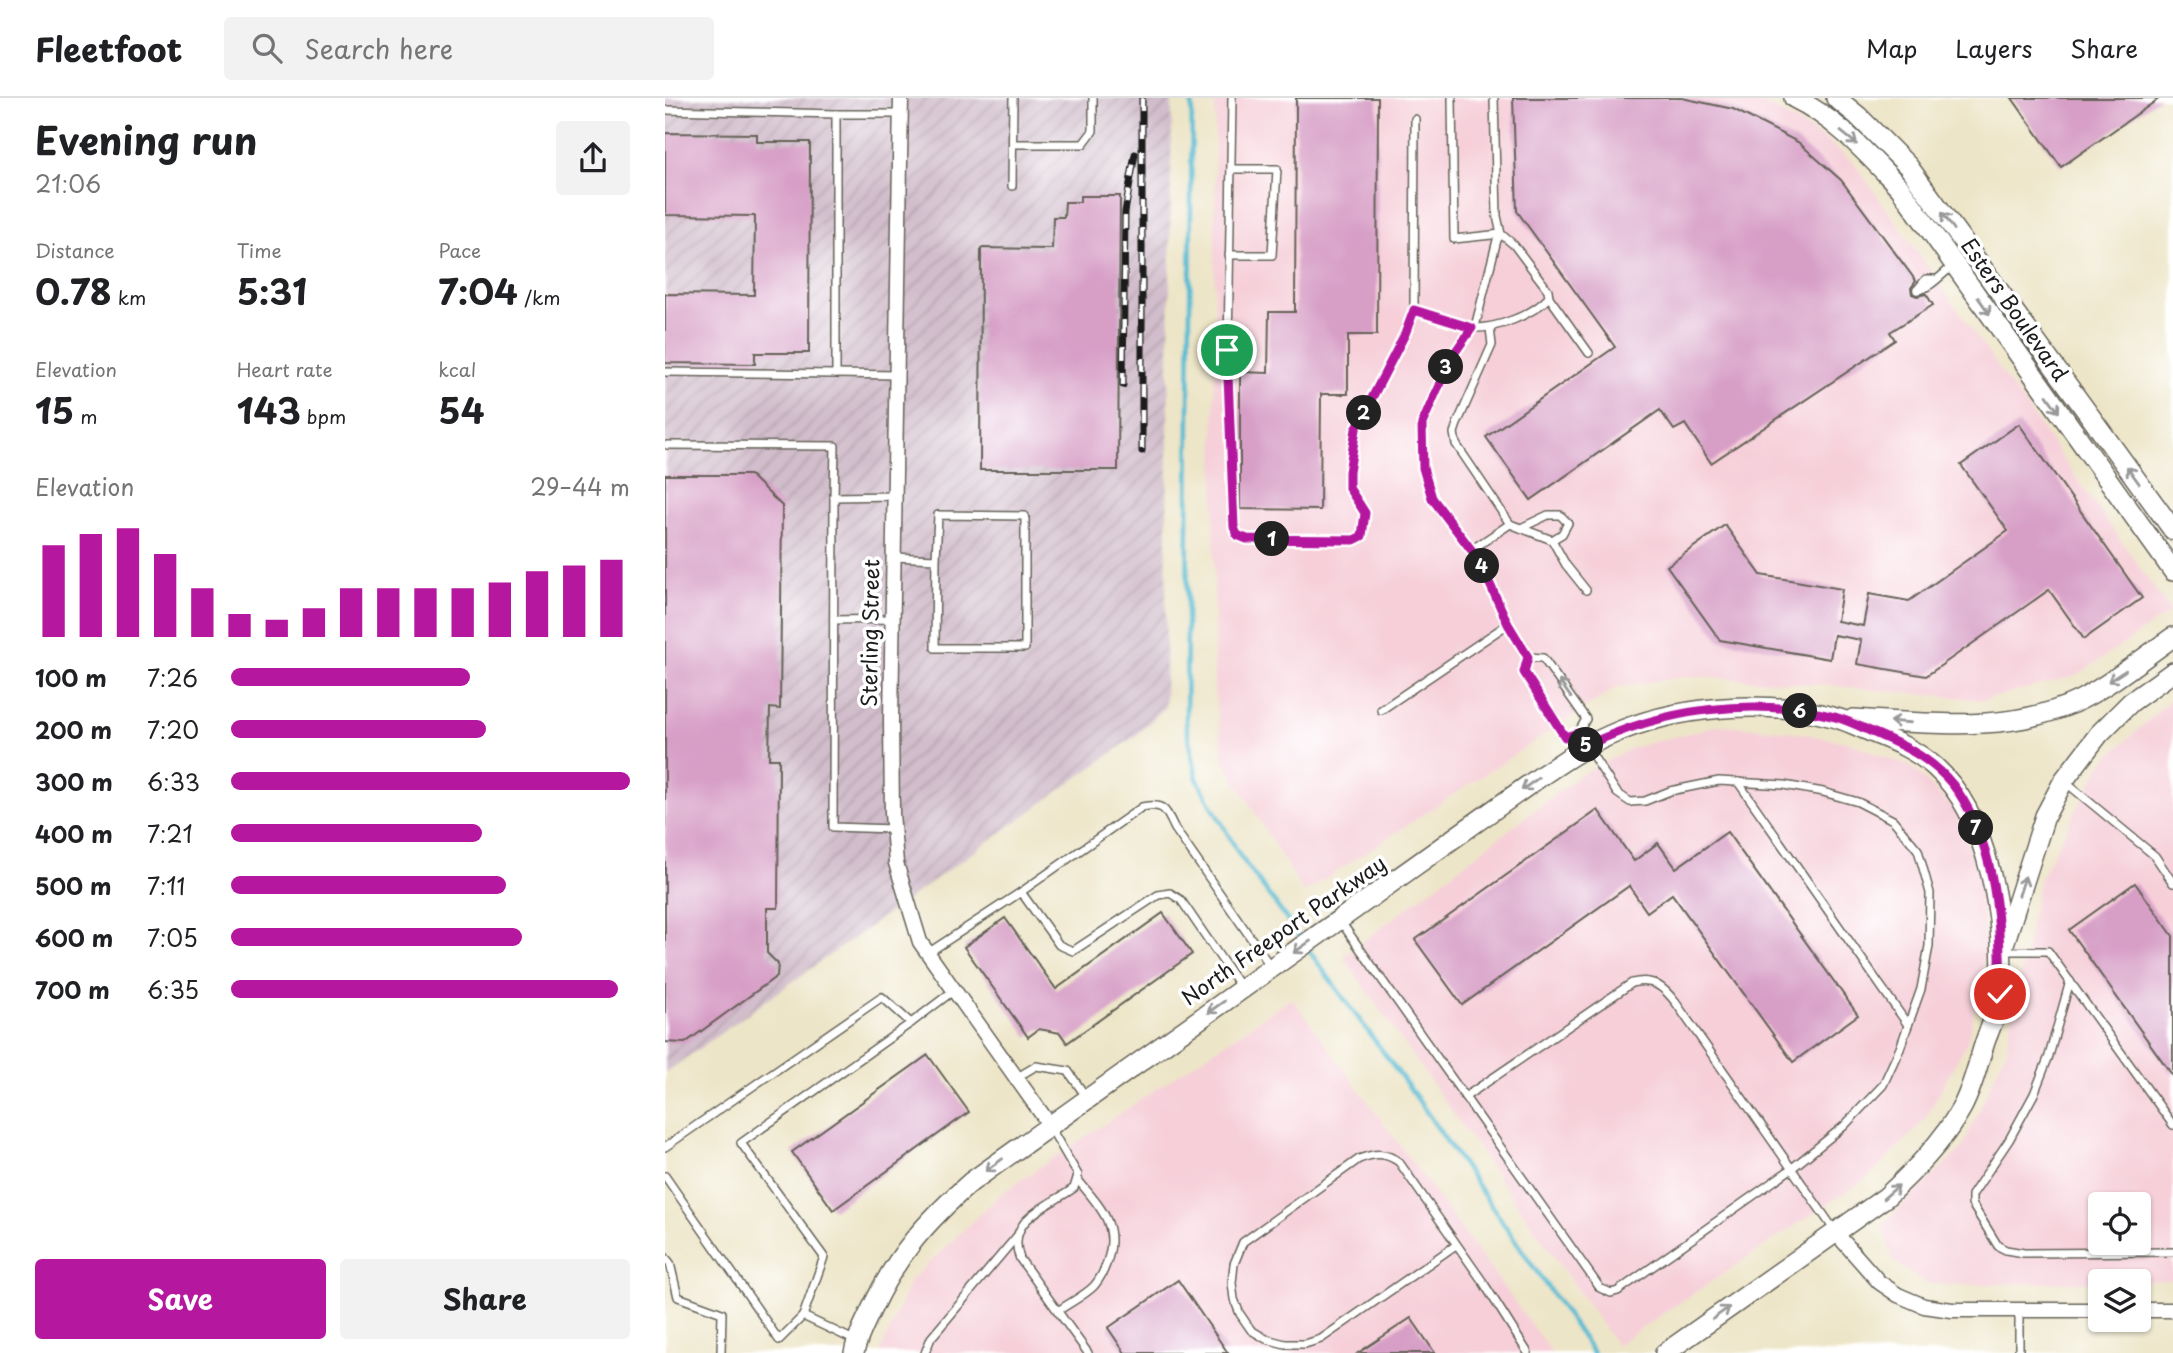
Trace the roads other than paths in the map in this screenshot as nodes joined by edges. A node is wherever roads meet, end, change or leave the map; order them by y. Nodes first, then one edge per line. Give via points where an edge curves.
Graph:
1 (901, 98) edge
2 (1013, 98) edge
3 (1093, 98) edge
4 (1232, 98) edge
5 (1452, 98) edge
6 (1495, 98) edge
7 (1794, 98) edge
8 (1836, 98) edge
9 (665, 110) edge
10 (835, 114) junction
11 (901, 114) junction
12 (1415, 119) dead end
13 (1013, 144) junction
14 (1231, 169) junction
15 (1012, 186) dead end
16 (1501, 234) junction
17 (1229, 255) junction
18 (1955, 265) junction
19 (1935, 279) dead end
20 (1549, 297) junction
21 (1414, 310) junction
22 (1472, 328) junction
23 (1490, 328) junction
24 (1589, 353) dead end
25 (665, 372) edge
26 (836, 374) junction
27 (897, 375) junction
28 (667, 445) dead end
29 (895, 496) junction
30 (834, 497) junction
31 (1510, 524) junction
32 (1521, 528) junction
33 (2173, 530) edge
34 (1552, 540) junction
35 (1472, 550) junction
36 (894, 557) junction
37 (936, 559) junction
38 (2173, 571) edge
39 (1586, 590) dead end
40 (893, 619) junction
41 (834, 620) junction
42 (1508, 624) junction
43 (2173, 637) edge
44 (1528, 657) junction
45 (2173, 672) edge
46 (1381, 710) dead end
47 (1838, 718) junction
48 (1582, 740) junction
49 (2064, 780) junction
50 (1738, 782) junction
51 (894, 829) junction
52 (2173, 883) edge
53 (1021, 892) junction
54 (1336, 923) junction
55 (2001, 951) junction
56 (927, 953) junction
57 (1272, 968) junction
58 (2070, 981) junction
59 (1242, 989) junction
60 (953, 991) junction
61 (911, 1023) junction
62 (1908, 1025) junction
63 (1015, 1078) junction
64 (1465, 1097) junction
65 (1087, 1098) junction
66 (1049, 1124) junction
67 (2173, 1125) edge
68 (665, 1147) edge
69 (1791, 1169) junction
70 (665, 1176) edge
71 (1078, 1180) junction
72 (1835, 1232) junction
73 (1017, 1236) junction
74 (1456, 1245) junction
75 (2173, 1252) edge
76 (665, 1257) edge
77 (2019, 1310) junction
78 (2088, 1310) edge
79 (2151, 1310) edge
80 (2173, 1310) edge
81 (1058, 1311) junction
82 (803, 1316) junction
83 (855, 1347) edge
84 (721, 1353) edge
85 (925, 1353) edge
86 (1089, 1353) edge
87 (1528, 1353) edge
88 (1665, 1353) edge
89 (2019, 1353) edge

1 - 11 street, Sterling Street
2 - 13 lane
3 - 13 lane via 1093,131 1083,144
4 - 14 lane
5 - 16 lane via 1454,239
6 - 16 lane
7 -> 18 main road, Esters Boulevard via 1861,147 1900,188
33 -> 8 main road, Esters Boulevard via 1908,166
9 - 10 lane
10 - 11 lane
10 - 26 lane
11 - 27 street, Sterling Street
12 - 21 lane
13 - 15 lane
14 - 17 lane
14 - 17 lane via 1277,169 1272,255
16 - 20 lane via 1514,245
16 - 22 lane
17 - 21 lane via 1227,350 1234,527 1237,535 1247,539 1354,540 1362,536 1365,513 1349,488 1356,429
18 - 19 lane
18 -> 38 main road, Esters Boulevard
20 - 23 lane
20 - 24 lane
21 - 22 lane
22 - 23 lane
22 - 35 lane via 1440,381 1422,424 1421,440 1432,498
23 - 31 lane via 1492,345 1454,433 1455,444
25 - 26 lane
26 - 27 lane
27 - 29 street, Sterling Street
28 - 30 lane via 835,446
29 - 30 lane
29 - 36 street, Sterling Street
30 - 41 lane
31 - 32 lane
31 - 35 lane
32 - 34 lane
32 - 34 lane via 1548,514 1560,515 1567,528
34 - 39 lane
35 - 42 lane
36 - 37 lane
36 - 40 street, Sterling Street
37 - 37 lane via 935,648 1025,648 1025,516 938,515
40 - 41 lane
40 - 51 street, Sterling Street
41 - 51 lane via 833,827
42 - 44 lane
42 - 46 lane
43 -> 47 main road via 2081,699 2033,715 1968,723
44 - 48 lane via 1524,672 1565,737
48 -> 44 lane via 1586,719 1543,658
45 - 49 main road via 2131,702
47 - 48 main road, North Freeport Parkway via 1774,708 1720,709 1675,715
47 - 55 main road via 1913,750 1954,786 1972,818 1993,875
48 - 50 lane via 1617,793 1630,802 1719,781
48 -> 54 main road, North Freeport Parkway via 1544,774
49 - 52 lane via 2155,856
55 -> 49 main road via 2045,816
50 - 62 lane
50 - 62 lane via 1784,785 1858,802 1893,820 1918,850 1930,893 1929,946
51 - 56 street, Sterling Street via 896,863
53 - 56 lane
53 - 57 lane via 1142,807 1155,804 1165,809
53 - 59 lane via 1059,945 1073,951 1158,895 1170,892 1181,900
54 -> 57 main road, North Freeport Parkway
54 - 64 lane
55 - 58 lane via 2048,951
72 -> 55 main road via 1886,1197 1916,1169 1962,1108 1997,1012
56 - 60 street, Sterling Street
57 - 59 main road, North Freeport Parkway
58 - 67 lane
58 - 75 lane via 2034,1094 1977,1185 1972,1204 1998,1246 2006,1250
59 -> 65 main road, North Freeport Parkway
60 - 61 lane
60 - 63 street, Sterling Street
61 - 68 lane via 882,997
61 - 82 lane via 741,1143 824,1257
62 - 69 lane via 1883,1085 1844,1126
63 - 65 lane via 1036,1066 1068,1071
63 - 66 street, Sterling Street
64 - 69 lane via 1632,982 1645,980 1667,992
64 - 69 lane via 1600,1288 1611,1293
65 - 66 main road, North Freeport Parkway
66 - 71 lane
66 -> 83 main road, North Freeport Parkway via 932,1216 886,1277
69 - 72 lane
70 - 82 lane via 779,1340
71 - 73 lane via 1074,1188 1026,1220
71 - 81 lane via 1104,1212 1112,1232 1111,1252 1093,1287
72 - 77 street via 1879,1282 1898,1295 1924,1306 1952,1310
88 -> 72 main road
73 - 81 lane via 1020,1259
73 - 85 lane via 931,1338
74 - 74 lane via 1399,1163 1390,1156 1370,1155 1359,1158 1243,1242 1234,1264 1234,1299 1251,1330 1285,1344 1305,1344 1333,1332
74 - 87 lane
76 - 84 lane via 678,1297 722,1313
77 - 78 street
77 - 89 lane
79 - 80 street
81 - 86 lane
82 - 83 lane

